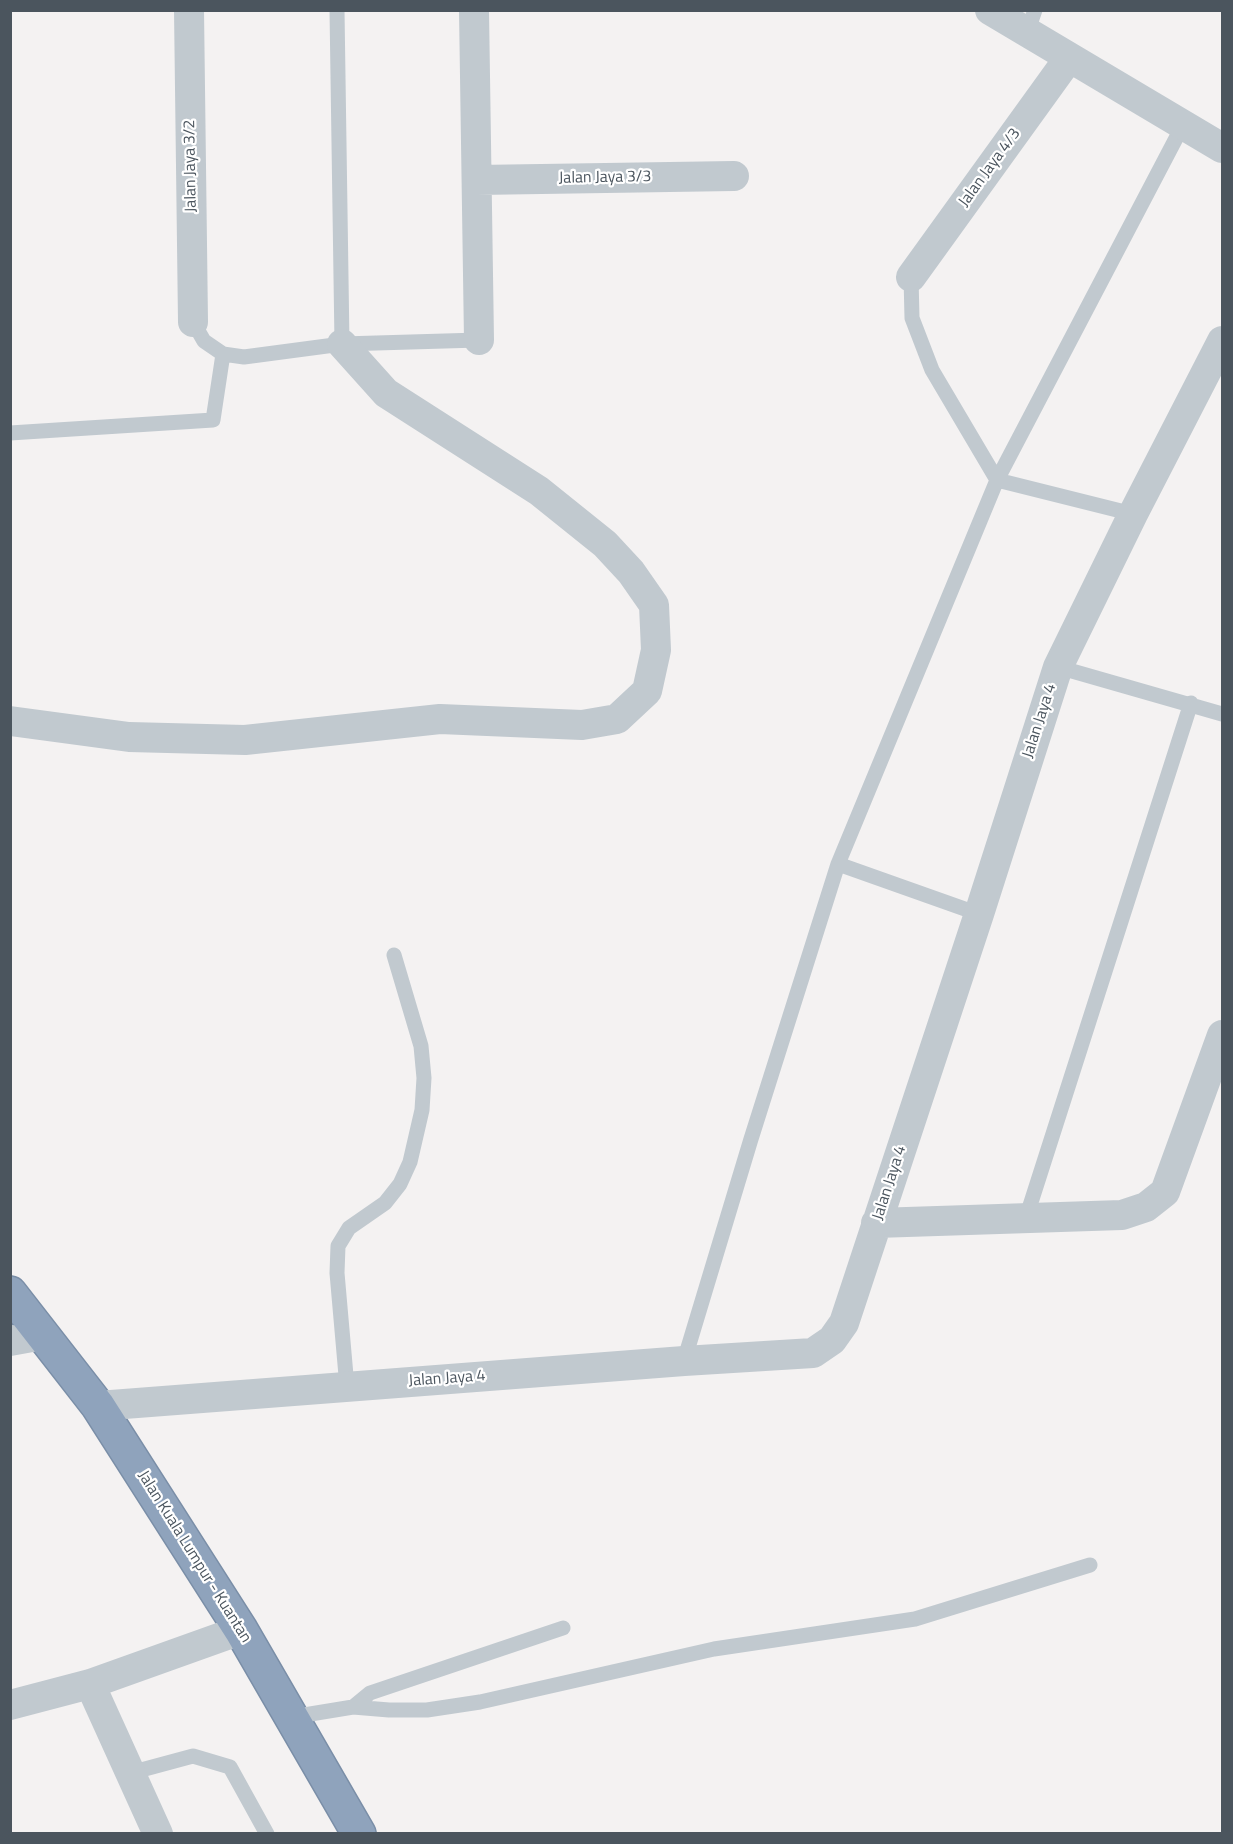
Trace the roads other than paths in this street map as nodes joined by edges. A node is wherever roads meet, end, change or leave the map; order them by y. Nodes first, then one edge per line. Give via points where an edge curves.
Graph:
1 (189, 10) edge
2 (337, 10) edge
3 (474, 10) edge
4 (990, 10) edge
5 (1031, 22) edge
6 (1070, 58) junction
7 (1183, 125) junction
8 (1222, 148) edge
9 (734, 176) dead end
10 (477, 180) junction
11 (910, 277) joint
12 (193, 322) joint
13 (479, 340) joint
14 (1222, 341) edge
15 (342, 344) junction
16 (224, 354) junction
17 (10, 433) edge
18 (996, 480) junction
19 (1133, 514) junction
20 (1058, 667) junction
21 (1191, 704) junction
22 (1222, 714) edge
23 (10, 722) edge
24 (838, 864) junction
25 (979, 914) junction
26 (394, 955) dead end
27 (1222, 1035) edge
28 (1026, 1218) junction
29 (876, 1223) junction
30 (10, 1293) edge
31 (43, 1335) junction
32 (10, 1341) edge
33 (684, 1361) junction
34 (346, 1387) junction
35 (98, 1406) junction
36 (1090, 1565) dead end
37 (562, 1628) dead end
38 (241, 1630) junction
39 (90, 1684) junction
40 (10, 1705) edge
41 (353, 1707) junction
42 (292, 1717) junction
43 (130, 1773) junction
44 (158, 1833) edge
45 (267, 1833) edge
46 (359, 1833) edge

1 - 12 street, Jalan Jaya 3/2
2 - 15 lane
3 - 10 street
4 - 5 street
5 - 6 street
6 - 7 street
6 - 11 street, Jalan Jaya 4/3
7 - 8 street
7 - 18 lane
9 - 10 street, Jalan Jaya 3/3
10 - 13 street
11 - 18 lane via 912,318 932,370
12 - 16 lane via 204,341
13 - 15 lane
14 - 19 street, Jalan Jaya 4
15 - 16 lane via 244,357
15 - 23 street via 386,393 539,491 605,544 631,572 654,605 656,650 647,691 617,718 582,725 440,719 245,740 129,737
16 - 17 lane via 213,420
18 - 19 lane
18 - 24 lane
19 - 20 street, Jalan Jaya 4
20 - 21 lane
20 - 25 street, Jalan Jaya 4
21 - 22 lane
21 - 28 lane
24 - 25 lane
24 - 33 lane
25 - 29 street, Jalan Jaya 4
26 - 34 lane via 421,1046 422,1110 410,1162 400,1184 385,1203 349,1228 338,1246
27 - 28 street via 1165,1192 1146,1207 1122,1215
28 - 29 street
29 - 33 street, Jalan Jaya 4 via 844,1323 832,1340 813,1353
30 - 31 highway, Jalan Kuala Lumpur - Kuantan
31 - 32 street
31 - 35 highway, Jalan Kuala Lumpur - Kuantan
33 - 34 street, Jalan Jaya 4
34 - 35 street, Jalan Jaya 4
35 - 38 highway, Jalan Kuala Lumpur - Kuantan
36 - 41 lane via 915,1619 714,1649 480,1702 427,1710
37 - 41 lane via 370,1693
38 - 39 street
38 - 42 highway, Jalan Kuala Lumpur - Kuantan
39 - 40 street
39 - 43 street
41 - 42 lane
42 - 46 highway, Jalan Kuala Lumpur - Kuantan
43 - 44 street
43 - 45 lane via 193,1756 230,1767

